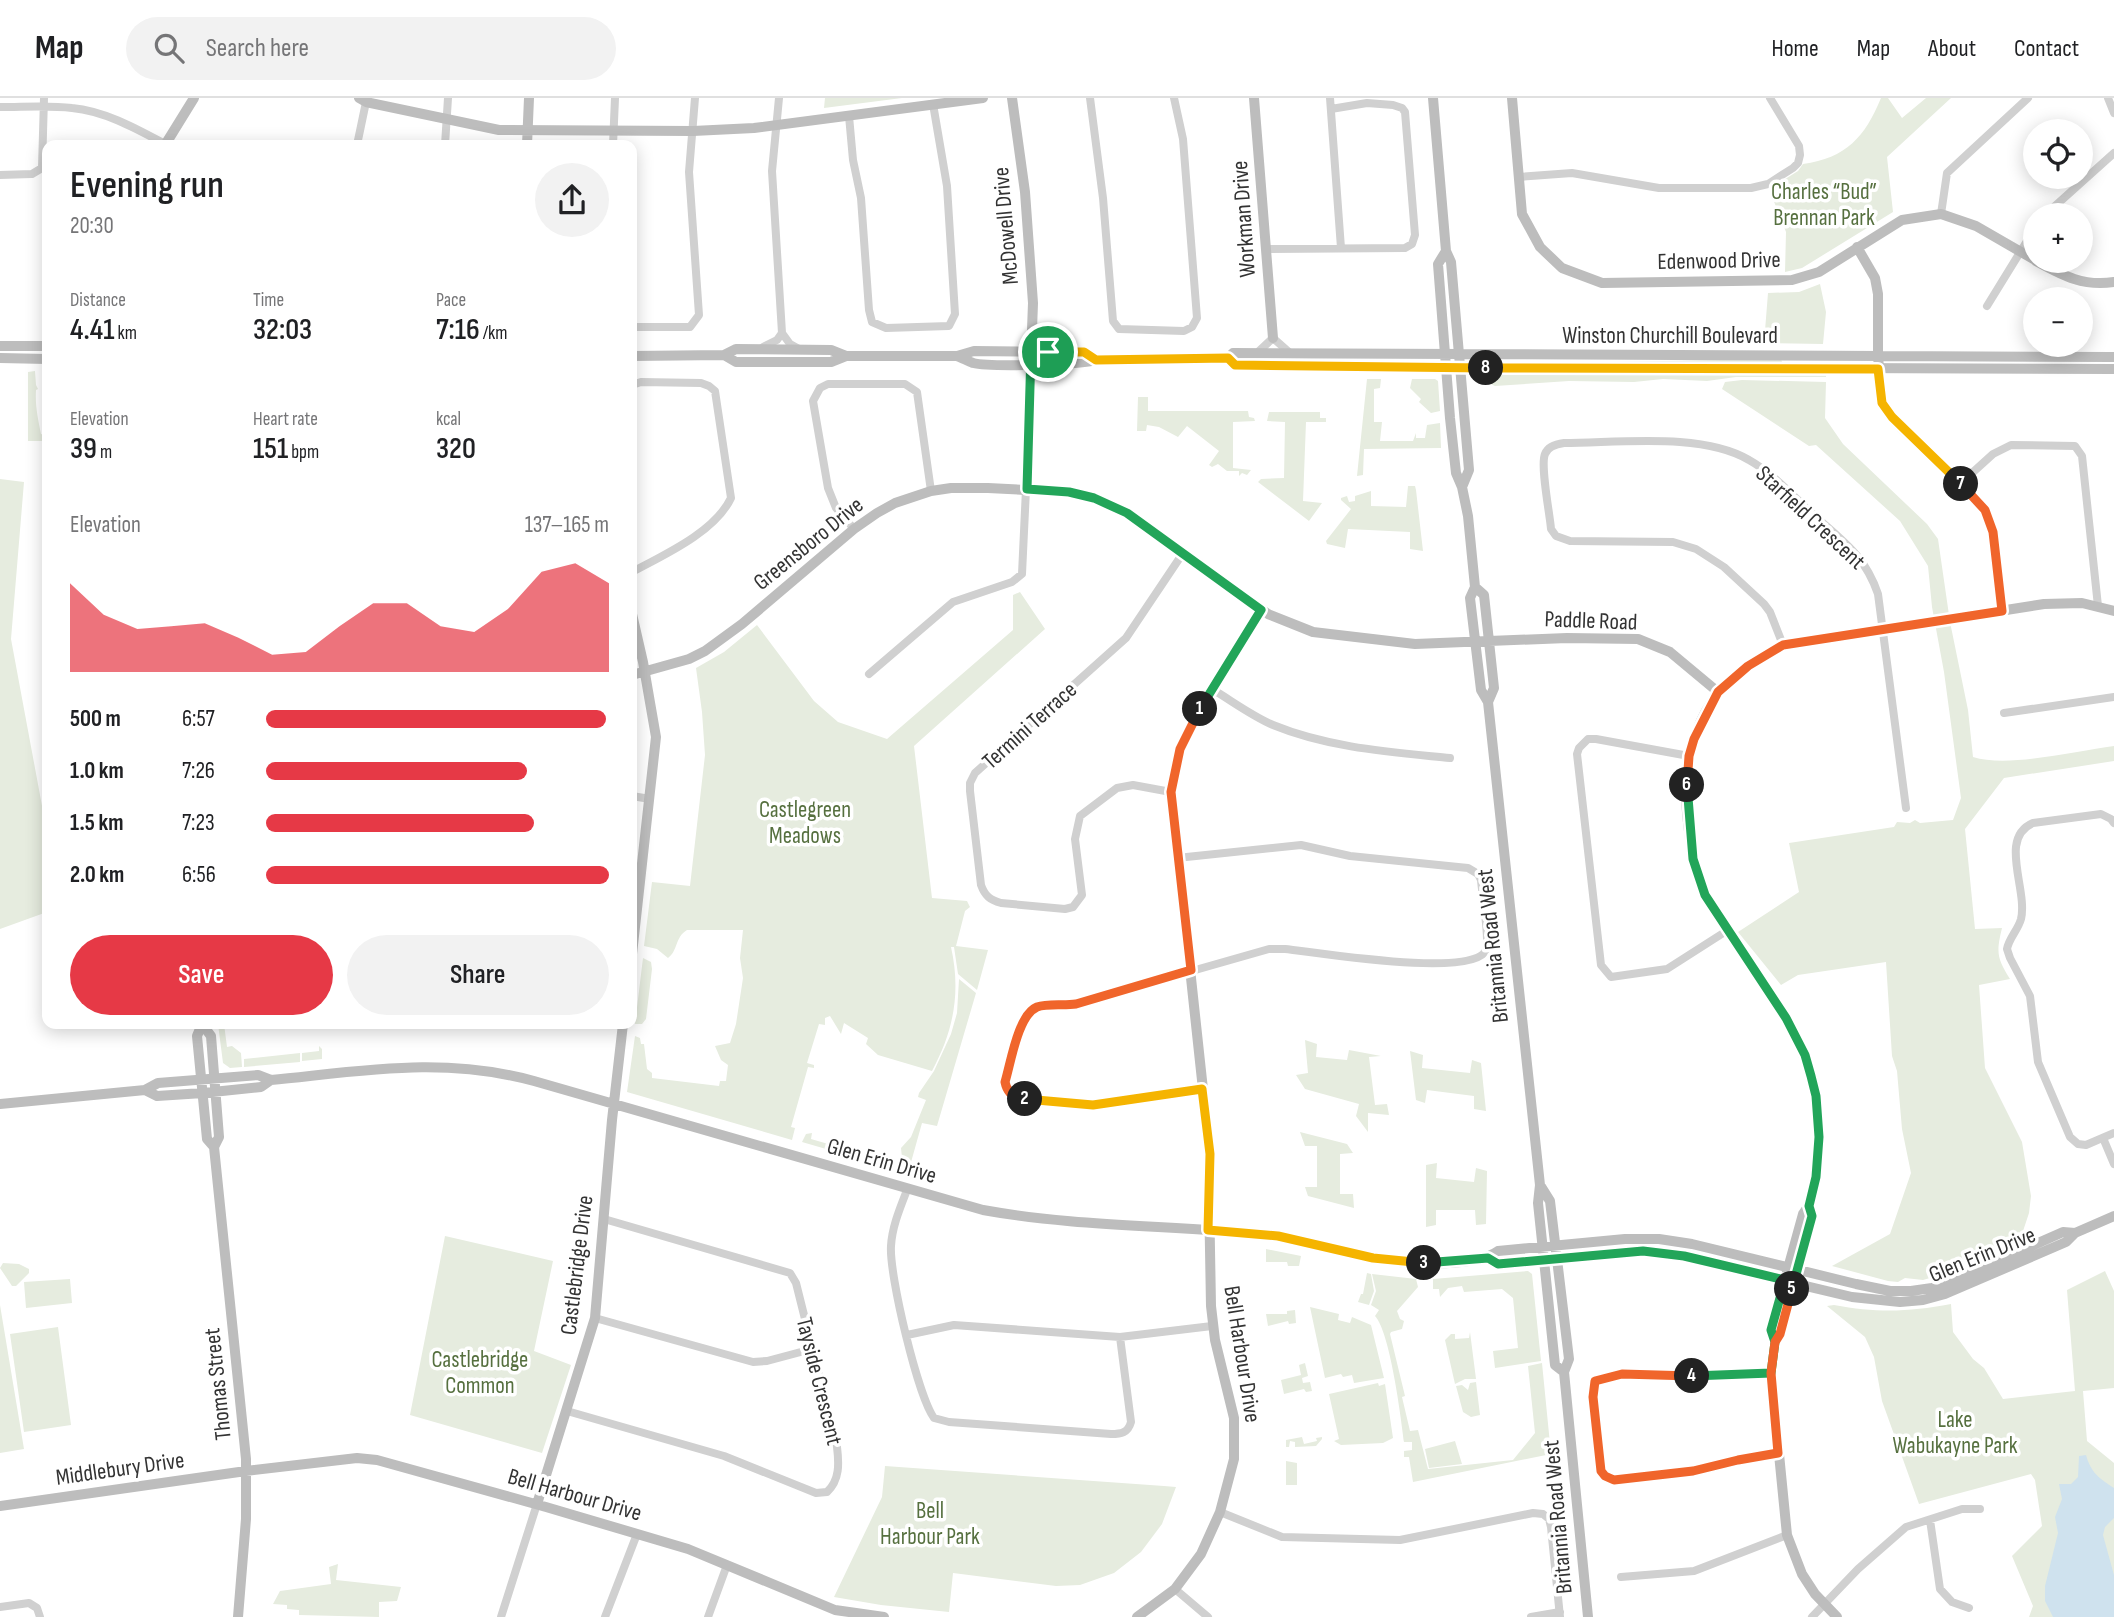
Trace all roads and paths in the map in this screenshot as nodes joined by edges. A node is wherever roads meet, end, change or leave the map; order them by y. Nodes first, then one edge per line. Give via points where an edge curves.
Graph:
1 (194, 98) edge
2 (448, 98) edge
3 (529, 98) edge
4 (615, 98) edge
5 (695, 98) edge
6 (779, 98) edge
7 (983, 98) edge
8 (1012, 98) edge
9 (1090, 98) edge
10 (1174, 98) edge
11 (1254, 98) edge
12 (1330, 98) edge
13 (1433, 98) edge
14 (1512, 98) edge
15 (1770, 98) edge
16 (2028, 98) edge
17 (2108, 98) edge
18 (362, 100) edge
19 (44, 103) edge
20 (933, 104) junction
21 (0, 107) edge
22 (1331, 109) junction
23 (2114, 113) edge
24 (849, 116) junction
25 (446, 119) junction
26 (776, 125) junction
27 (528, 130) junction
28 (614, 131) junction
29 (693, 131) junction
30 (43, 140) edge
31 (154, 140) edge
32 (168, 140) edge
33 (358, 140) edge
34 (445, 140) edge
35 (527, 140) edge
36 (613, 140) edge
37 (2114, 153) edge
38 (42, 169) edge
39 (0, 175) edge
40 (1518, 177) junction
41 (2058, 203) edge
42 (1941, 214) junction
43 (1857, 247) junction
44 (1341, 248) junction
45 (1266, 249) junction
46 (1446, 251) junction
47 (2022, 253) joint
48 (2057, 273) edge
49 (2114, 282) edge
50 (1987, 306) dead end
51 (637, 327) edge
52 (782, 333) junction
53 (1273, 338) junction
54 (0, 346) edge
55 (42, 346) edge
56 (752, 349) junction
57 (800, 350) junction
58 (1031, 352) junction
59 (1257, 353) junction
60 (1290, 353) junction
61 (724, 355) junction
62 (1445, 355) junction
63 (1459, 355) junction
64 (637, 356) edge
65 (846, 356) junction
66 (957, 356) junction
67 (1878, 356) junction
68 (2114, 356) edge
69 (0, 358) edge
70 (1228, 358) junction
71 (42, 359) edge
72 (1096, 360) junction
73 (1031, 364) junction
74 (1446, 367) junction
75 (1460, 368) junction
76 (1878, 369) junction
77 (2114, 369) edge
78 (637, 384) edge
79 (1961, 483) junction
80 (1462, 487) junction
81 (1027, 489) junction
82 (931, 491) junction
83 (855, 529) junction
84 (1183, 553) junction
85 (637, 569) edge
86 (1475, 587) junction
87 (2098, 606) junction
88 (1261, 610) junction
89 (2002, 611) junction
90 (2114, 611) edge
91 (1884, 629) junction
92 (637, 636) edge
93 (1488, 641) junction
94 (1475, 642) junction
95 (1783, 645) junction
96 (645, 672) junction
97 (637, 674) edge
98 (869, 674) dead end
99 (1212, 689) junction
100 (1718, 692) junction
101 (2114, 697) edge
102 (1489, 702) junction
103 (2004, 713) dead end
104 (1689, 756) junction
105 (1450, 758) dead end
106 (1171, 792) junction
107 (637, 797) edge
108 (650, 799) junction
109 (1906, 808) dead end
110 (2114, 823) edge
111 (1177, 858) junction
112 (637, 911) edge
113 (1728, 930) junction
114 (1191, 970) junction
115 (200, 1029) edge
116 (206, 1029) edge
117 (622, 1029) edge
118 (202, 1079) junction
119 (214, 1079) junction
120 (271, 1080) junction
121 (1202, 1089) junction
122 (145, 1090) junction
123 (215, 1092) junction
124 (203, 1093) junction
125 (0, 1104) edge
126 (614, 1105) junction
127 (2114, 1133) edge
128 (2103, 1138) junction
129 (214, 1147) junction
130 (2114, 1164) edge
131 (1540, 1185) junction
132 (907, 1190) junction
133 (2114, 1216) edge
134 (604, 1219) junction
135 (1208, 1230) junction
136 (1555, 1245) junction
137 (1542, 1247) junction
138 (1488, 1258) junction
139 (1543, 1259) junction
140 (1557, 1259) junction
141 (1994, 1268) junction
142 (1793, 1269) junction
143 (1790, 1281) junction
144 (595, 1318) junction
145 (1212, 1326) junction
146 (907, 1335) junction
147 (1120, 1337) junction
148 (812, 1349) junction
149 (1564, 1372) junction
150 (1771, 1373) junction
151 (567, 1410) junction
152 (1778, 1453) junction
153 (246, 1471) junction
154 (537, 1504) junction
155 (0, 1506) edge
156 (1980, 1509) dead end
157 (1220, 1512) junction
158 (1930, 1520) junction
159 (637, 1534) junction
160 (1787, 1535) junction
161 (727, 1565) junction
162 (1621, 1577) dead end
163 (1175, 1589) junction
164 (1825, 1604) junction
165 (0, 1607) edge
166 (1969, 1608) dead end
167 (833, 1613) edge
168 (1560, 1614) edge
169 (40, 1617) edge
170 (239, 1617) edge
171 (500, 1617) edge
172 (605, 1617) edge
173 (708, 1617) edge
174 (884, 1617) edge
175 (1137, 1617) edge
176 (1208, 1617) edge
177 (1531, 1617) edge
178 (1588, 1617) edge
179 (1812, 1617) edge
180 (1837, 1617) edge

1 - 32 street
2 - 25 street
3 - 27 street
4 - 28 street
5 - 29 street
6 - 26 street
7 - 20 street
8 - 58 street, McDowell Drive via 1031,266
9 - 10 street via 1113,321 1119,329 1184,331 1197,318 1183,139
11 - 45 street, Workman Drive
12 - 22 street
13 - 46 street, Britannia Road West
14 - 40 street, Edenwood Drive
15 - 40 street via 1800,155 1793,168 1768,184 1659,188 1572,173
16 - 42 street via 1947,173
17 - 23 street
18 - 25 street
18 - 33 street
19 - 21 street
19 - 30 street
19 - 31 street via 93,111
20 - 24 street
20 - 24 street via 948,199 956,314 949,326 886,328 872,322
22 - 44 street
22 - 44 street via 1393,104 1405,112 1415,235 1405,248
24 - 26 street
25 - 27 street via 499,130
25 - 34 street
26 - 29 street
26 - 52 street via 772,172
27 - 28 street
27 - 35 street
28 - 29 street
28 - 36 street
29 - 51 street via 689,172 699,315 690,327
37 - 41 street
38 - 39 street via 32,174
40 - 43 street, Edenwood Drive via 1522,214 1540,247 1562,268 1602,283 1792,280 1819,272
42 - 43 street, Edenwood Drive via 1902,220
42 - 47 street, Edenwood Drive via 1976,226
43 - 67 street via 1875,278
44 - 45 street
45 - 53 street, Workman Drive
46 - 62 street, Britannia Road West via 1438,264
46 - 63 street, Britannia Road West via 1451,262
47 - 50 street
48 - 49 street, Edenwood Drive via 2082,283
52 - 56 street via 767,346
52 - 57 street
53 - 59 street
53 - 60 street
54 - 55 street
56 - 57 street, Winston Churchill Boulevard
56 - 61 street, Winston Churchill Boulevard
57 - 65 street, Winston Churchill Boulevard via 831,350
58 - 66 street, Winston Churchill Boulevard via 974,351
58 - 72 street, Winston Churchill Boulevard via 1084,352
58 - 73 street, McDowell Drive
59 - 60 street, Winston Churchill Boulevard
59 - 70 street, Winston Churchill Boulevard via 1233,353
60 - 62 street, Winston Churchill Boulevard
61 - 64 street, Winston Churchill Boulevard
61 - 65 street, Winston Churchill Boulevard via 736,362 831,362
62 - 63 street, Winston Churchill Boulevard
62 - 74 street, Britannia Road West
63 - 67 street, Winston Churchill Boulevard
63 - 75 street, Britannia Road West
65 - 66 street, Winston Churchill Boulevard
66 - 73 street, Winston Churchill Boulevard via 975,363
67 - 68 street, Winston Churchill Boulevard
67 - 76 street
69 - 71 street
70 - 72 street, Winston Churchill Boulevard
70 - 74 street, Winston Churchill Boulevard via 1235,365
72 - 73 street, Winston Churchill Boulevard
73 - 81 street, McDowell Drive
74 - 75 street, Winston Churchill Boulevard
74 - 80 street, Britannia Road West via 1456,472
75 - 76 street, Winston Churchill Boulevard
75 - 80 street, Britannia Road West via 1469,470
76 - 77 street, Winston Churchill Boulevard
76 - 79 street via 1882,403 1892,417
78 - 85 street via 701,383 715,391 731,498 718,517 695,535
79 - 87 street via 1993,454 2011,445 2075,446 2082,456
79 - 89 street via 1985,510 1993,532
80 - 86 street, Britannia Road West
81 - 82 street, Greensboro Drive
81 - 84 street, Greensboro Drive via 1069,492 1110,504
81 - 98 street via 1022,574 1012,582 953,602
82 - 83 street, Greensboro Drive via 895,503
82 - 83 street via 917,392 905,384 828,384 820,388 813,401 828,488 836,508
83 - 96 street, Greensboro Drive via 722,640 690,659
84 - 88 street, Greensboro Drive
84 - 106 street, Termini Terrace via 1126,638 975,773 970,783 985,895 1001,903 1073,907 1082,895 1075,839 1080,816 1116,788 1133,785
86 - 93 street, Britannia Road West via 1484,595
86 - 94 street, Britannia Road West via 1470,598
87 - 89 street via 2063,603
87 - 90 street
88 - 94 street, Greensboro Drive via 1290,625 1335,636 1415,644
88 - 99 street, Bell Harbour Drive
89 - 91 street
91 - 95 street
91 - 95 street, Starfield Crescent via 1878,594 1862,560 1750,460 1718,447 1684,442 1563,443 1550,448 1543,461 1551,529 1556,536 1570,541 1673,542 1696,549 1717,561 1764,604
91 - 109 street, Starfield Crescent
92 - 96 street
93 - 94 street, Greensboro Drive
93 - 100 street, Paddle Road via 1638,639 1670,652
93 - 102 street, Britannia Road West via 1494,688
94 - 102 street, Britannia Road West via 1481,690
95 - 100 street
96 - 97 street, Greensboro Drive
96 - 108 street via 656,737
99 - 105 street via 1288,730 1365,750
99 - 106 street, Bell Harbour Drive via 1180,749
100 - 104 street
101 - 103 street
102 - 131 street, Britannia Road West
104 - 113 street via 1686,796 1693,859 1705,895
104 - 113 street via 1596,739 1588,739 1579,748 1601,965 1611,977 1667,969
106 - 111 street, Bell Harbour Drive
107 - 108 street
108 - 112 street
110 - 128 street via 2101,814 2034,823 2019,832 2015,846 2023,904 2021,921 2007,949 2030,996 2038,1062 2070,1137 2086,1145
111 - 114 street, Bell Harbour Drive
111 - 114 street via 1301,845 1350,856 1468,868 1481,880 1488,946 1482,957 1474,960 1426,965 1269,949
113 - 142 street via 1786,1018 1805,1055 1816,1096 1816,1177 1803,1214
114 - 121 street, Bell Harbour Drive
114 - 121 street via 1076,1004 1034,1009 1023,1018 1005,1082 1006,1089 1018,1098 1093,1105
115 - 118 street, Thomas Street
116 - 119 street, Thomas Street via 211,1036
117 - 126 street, Castlebridge Drive
118 - 119 street, Glen Erin Drive
118 - 122 street, Glen Erin Drive via 158,1083
118 - 124 street, Thomas Street
119 - 120 street, Glen Erin Drive via 258,1075
119 - 123 street, Thomas Street
120 - 123 street, Glen Erin Drive via 261,1087
120 - 126 street, Glen Erin Drive via 401,1067 466,1068 508,1074
121 - 135 street, Bell Harbour Drive via 1210,1154
122 - 124 street, Glen Erin Drive via 157,1096
122 - 125 street, Glen Erin Drive
123 - 124 street, Glen Erin Drive
123 - 129 street, Thomas Street via 219,1137
124 - 129 street, Thomas Street via 207,1139
126 - 132 street, Glen Erin Drive
126 - 134 street, Castlebridge Drive
127 - 128 street
128 - 130 street
129 - 153 street, Thomas Street
131 - 136 street, Britannia Road West via 1550,1200
131 - 137 street, Britannia Road West
132 - 135 street, Glen Erin Drive via 1009,1215
132 - 146 street via 891,1246 892,1278
133 - 141 street, Glen Erin Drive via 2075,1233 2066,1242
134 - 144 street, Castlebridge Drive
134 - 148 street, Tayside Crescent via 790,1273
135 - 138 street, Glen Erin Drive via 1278,1236 1399,1262
135 - 145 street, Bell Harbour Drive
136 - 137 street, Glen Erin Drive
136 - 140 street, Britannia Road West
136 - 142 street, Glen Erin Drive via 1659,1239
137 - 138 street, Glen Erin Drive via 1498,1251
137 - 139 street, Britannia Road West
138 - 139 street, Glen Erin Drive via 1498,1264
139 - 140 street, Glen Erin Drive
139 - 149 street, Britannia Road West via 1555,1365
140 - 143 street, Glen Erin Drive via 1643,1251
140 - 149 street, Britannia Road West via 1569,1359
141 - 142 street, Glen Erin Drive via 1911,1292
141 - 143 street, Glen Erin Drive via 1934,1297 1900,1302 1852,1297
142 - 143 street
143 - 150 street via 1771,1330 1775,1342
144 - 148 street via 753,1362
144 - 151 street, Castlebridge Drive
145 - 147 street
145 - 157 street, Bell Harbour Drive via 1235,1437 1231,1478
146 - 147 street via 954,1325
146 - 147 street via 923,1398 934,1418 1118,1434 1129,1429 1131,1422
148 - 151 street, Tayside Crescent via 839,1459 835,1483 827,1492 816,1493 724,1456
149 - 178 street, Britannia Road West
150 - 152 street
150 - 152 street via 1622,1374 1595,1381 1593,1397 1601,1471 1614,1480 1693,1471
151 - 154 street, Castlebridge Drive
152 - 160 street
153 - 154 street, Bell Harbour Drive via 357,1458 377,1460
153 - 155 street, Middlebury Drive
153 - 170 street, Thomas Street
154 - 159 street, Bell Harbour Drive
154 - 171 street
156 - 158 street via 1962,1509
157 - 163 street, Bell Harbour Drive via 1201,1554
157 - 168 street via 1282,1537 1326,1539 1413,1539 1543,1514 1551,1527
158 - 164 street via 1900,1531
158 - 166 street via 1940,1589 1952,1602
159 - 161 street, Bell Harbour Drive
159 - 172 street
160 - 162 street via 1694,1571
160 - 164 street via 1802,1574
161 - 167 street, Bell Harbour Drive
161 - 173 street
163 - 175 street, Bell Harbour Drive
163 - 176 street
164 - 179 street
164 - 180 street
165 - 169 street via 29,1603
167 - 174 street, Bell Harbour Drive
168 - 177 street

